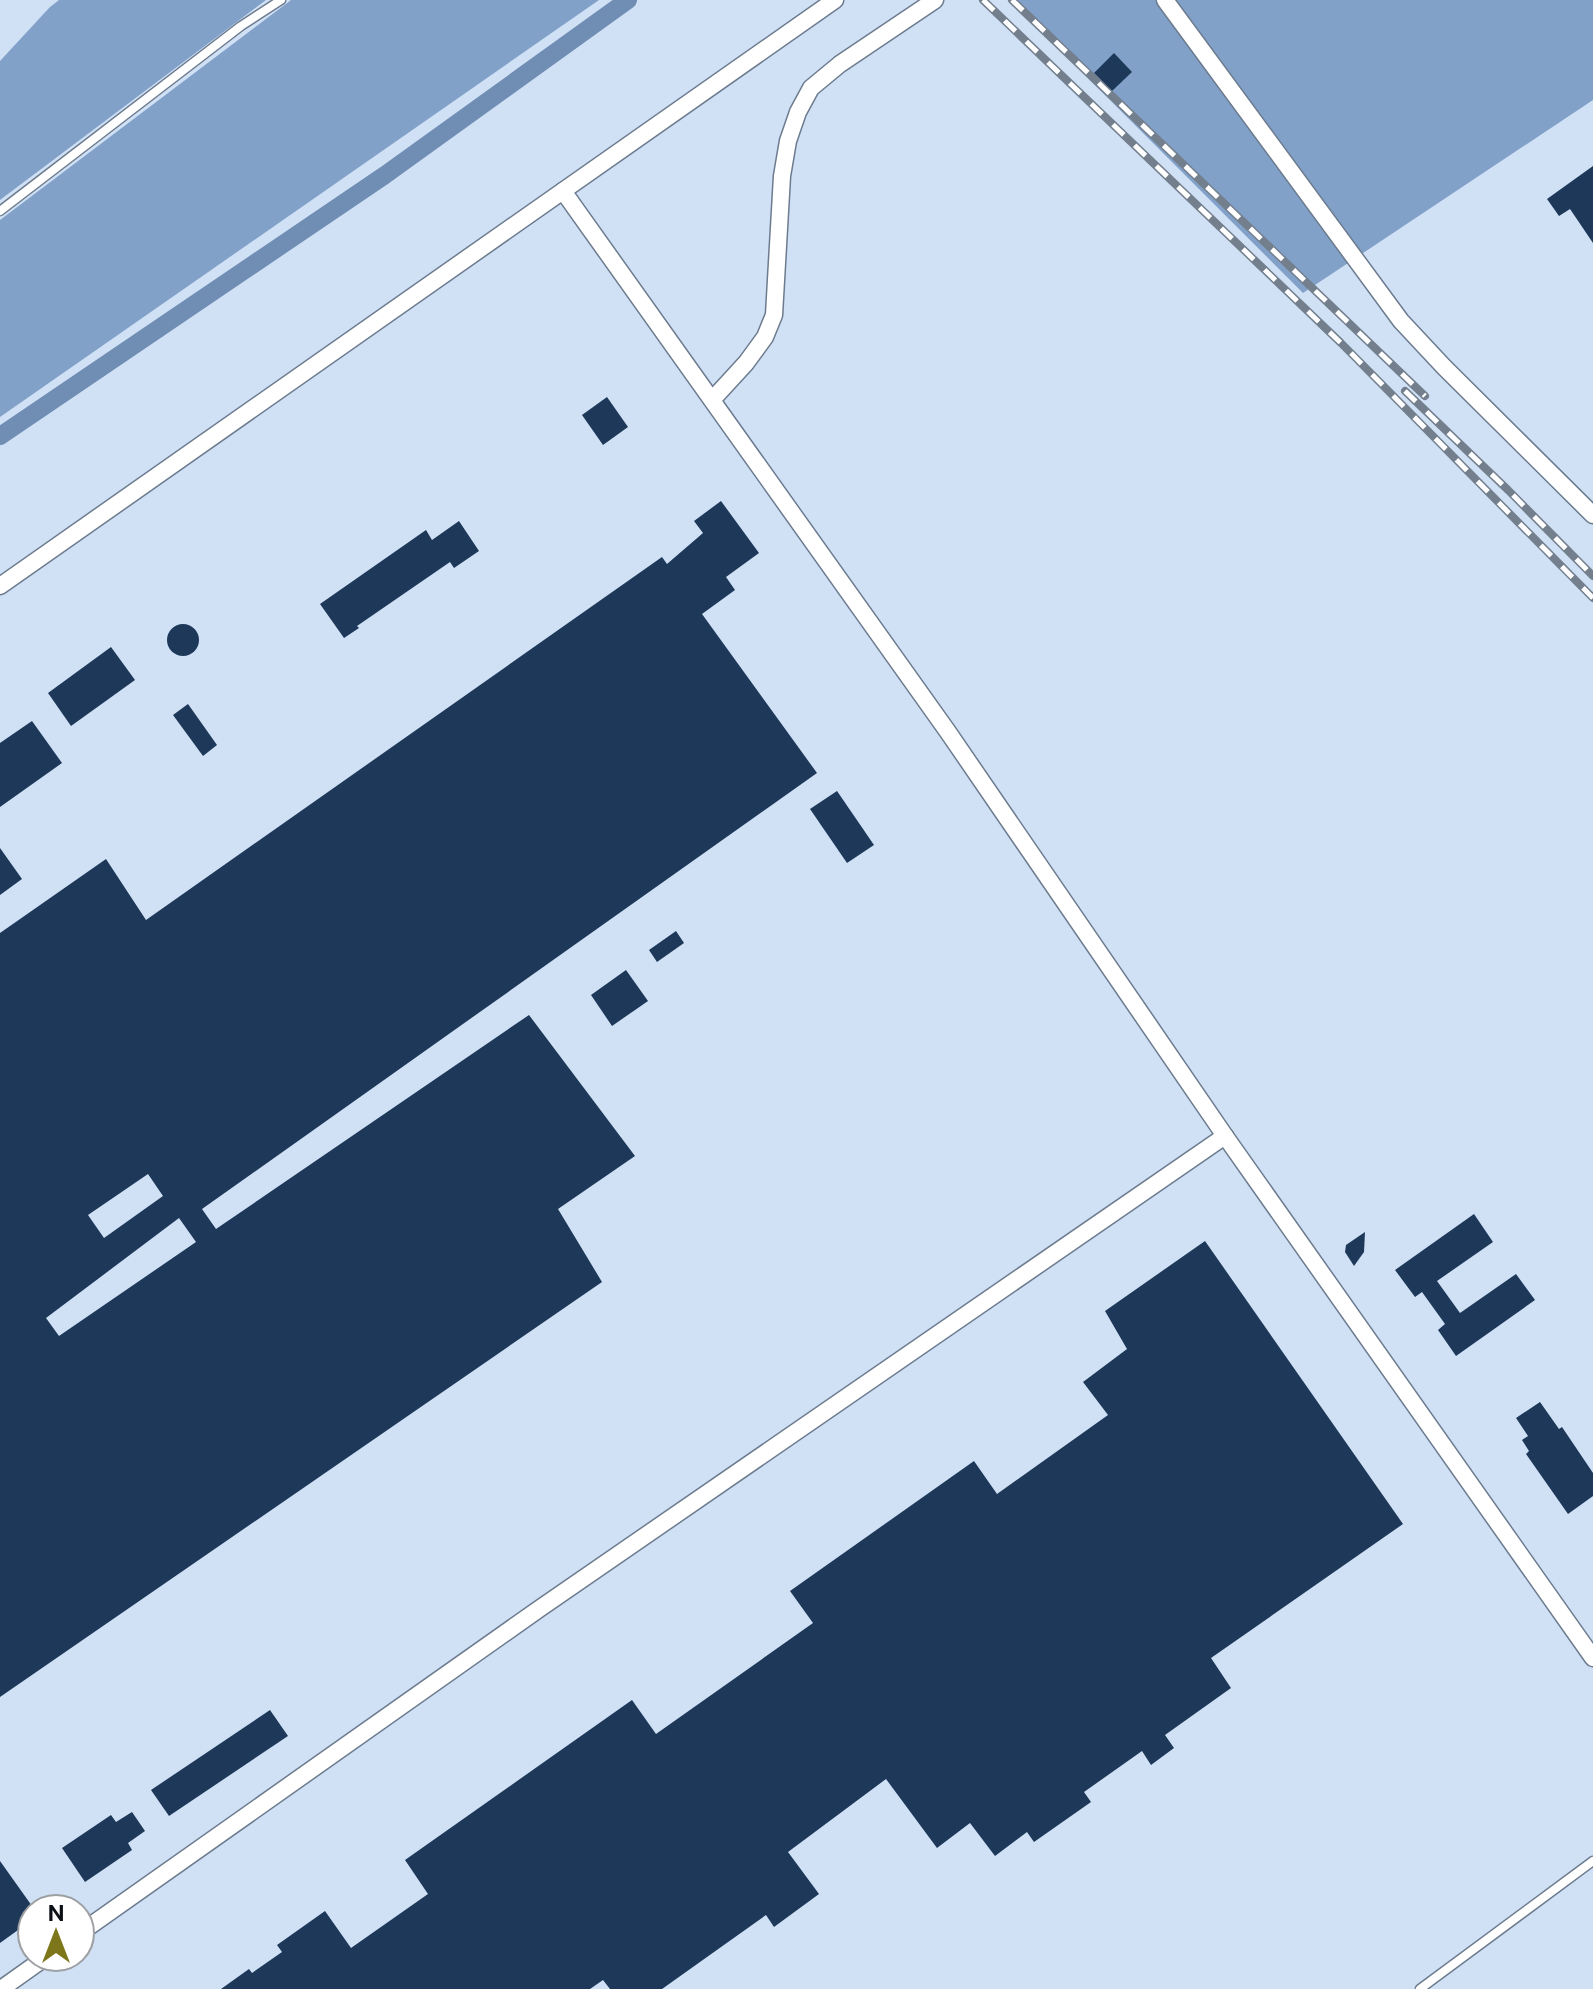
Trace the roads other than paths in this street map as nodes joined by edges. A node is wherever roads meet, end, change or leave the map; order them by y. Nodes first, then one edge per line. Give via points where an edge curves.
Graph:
1 (281, 0) edge
2 (835, 0) edge
3 (935, 0) edge
4 (1165, 0) edge
5 (563, 191) junction
6 (0, 211) edge
7 (712, 400) junction
8 (1593, 515) edge
9 (0, 586) edge
10 (1225, 1136) junction
11 (1593, 1658) edge
12 (1593, 1861) edge
13 (96, 1922) edge
14 (24, 1973) edge
15 (1, 1989) edge
16 (1420, 1989) edge

1 - 6 lane
2 - 5 street
3 - 7 street via 811,88 788,141 782,176 774,315 765,337
4 - 8 street via 1401,321
5 - 7 street
5 - 9 street
7 - 10 street
10 - 11 street
10 - 13 street via 528,1616
12 - 16 lane
14 - 15 street

